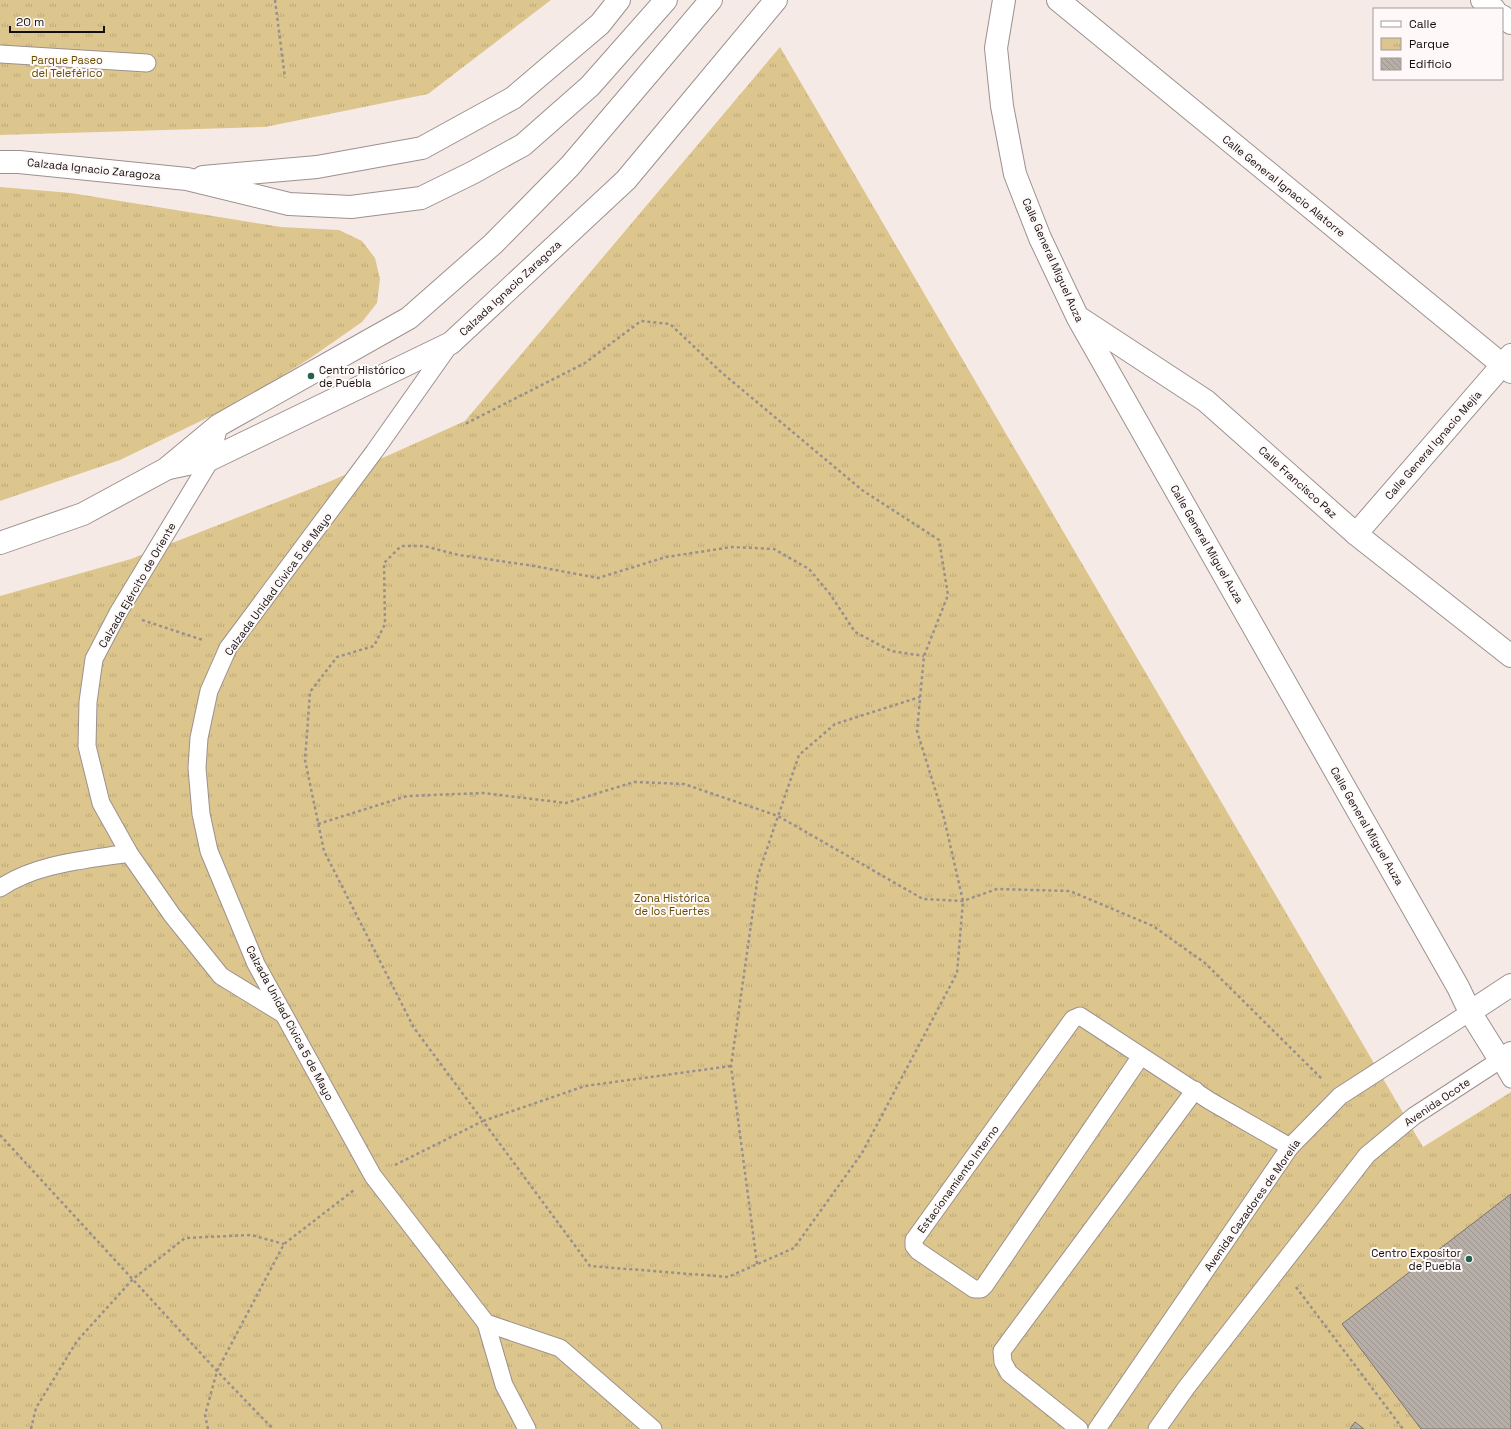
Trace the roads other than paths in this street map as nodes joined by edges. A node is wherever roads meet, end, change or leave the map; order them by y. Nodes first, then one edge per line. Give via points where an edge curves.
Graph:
1 (620, 0) edge
2 (666, 0) edge
3 (711, 0) edge
4 (776, 0) edge
5 (1004, 0) edge
6 (1058, 0) edge
7 (1482, 0) edge
8 (1493, 8) edge
9 (1503, 17) edge
10 (1511, 23) edge
11 (0, 54) edge
12 (147, 63) dead end
13 (0, 162) edge
14 (187, 178) junction
15 (1078, 318) junction
16 (451, 343) junction
17 (1508, 364) edge
18 (219, 425) junction
19 (211, 459) junction
20 (166, 468) junction
21 (1356, 534) junction
22 (0, 543) edge
23 (1511, 656) edge
24 (129, 853) junction
25 (0, 888) edge
26 (1511, 985) edge
27 (1470, 1012) junction
28 (284, 1014) junction
29 (1141, 1056) junction
30 (1507, 1064) edge
31 (1195, 1090) junction
32 (1290, 1147) junction
33 (486, 1323) junction
34 (527, 1429) edge
35 (653, 1429) edge
36 (1079, 1429) edge
37 (1097, 1429) edge
38 (1157, 1429) edge

1 - 14 main road, Calzada Ignacio Zaragoza via 600,24 513,98 422,148 317,167
2 - 14 main road, Calzada Ignacio Zaragoza via 590,86 523,145 421,198 351,207 289,204
3 - 18 main road, Calzada Ignacio Zaragoza via 570,166 493,244 409,318
4 - 16 main road, Calzada Ignacio Zaragoza via 626,180
5 - 15 main road, Calle General Miguel Auza via 996,48 1002,106 1015,174 1040,238
6 - 17 main road, Calle General Ignacio Alatorre
7 - 8 main road
9 - 10 main road
11 - 12 lane
13 - 14 main road, Calzada Ignacio Zaragoza
15 - 21 main road, Calle Francisco Paz via 1206,400
15 - 27 main road, Calle General Miguel Auza
16 - 19 main road, Calzada Ignacio Zaragoza
16 - 28 lane, Calzada Unidad Cívica 5 de Mayo via 374,452 228,648 209,690 199,738 197,768 201,814 209,851 256,964
17 - 21 main road, Calle General Ignacio Mejía
18 - 19 lane, Calzada Ejército de Oriente
18 - 20 main road, Calzada Ignacio Zaragoza
19 - 20 main road, Calzada Ignacio Zaragoza
19 - 24 lane, Calzada Ejército de Oriente via 118,613 94,659 88,702 87,746 101,803
20 - 22 main road, Calzada Ignacio Zaragoza via 83,514
21 - 23 main road, Calle Francisco Paz
24 - 25 lane via 45,867
24 - 28 lane, Calzada Ejército de Oriente via 172,915 221,976
26 - 27 main road, Avenida Cazadores de Morelia
27 - 30 main road, Calle General Miguel Auza
27 - 32 lane, Avenida Cazadores de Morelia via 1340,1096
28 - 33 lane, Calzada Unidad Cívica 5 de Mayo via 373,1176
29 - 29 lane, Estacionamiento Interno via 986,1286 974,1289 918,1251 914,1246 914,1240 1073,1019 1080,1016
29 - 31 lane
30 - 38 lane, Avenida Ocote via 1414,1116 1367,1155
31 - 32 lane
31 - 36 lane via 1002,1351 1003,1362 1009,1373
32 - 37 lane, Avenida Cazadores de Morelia
33 - 34 lane via 504,1385
33 - 35 lane via 560,1348

